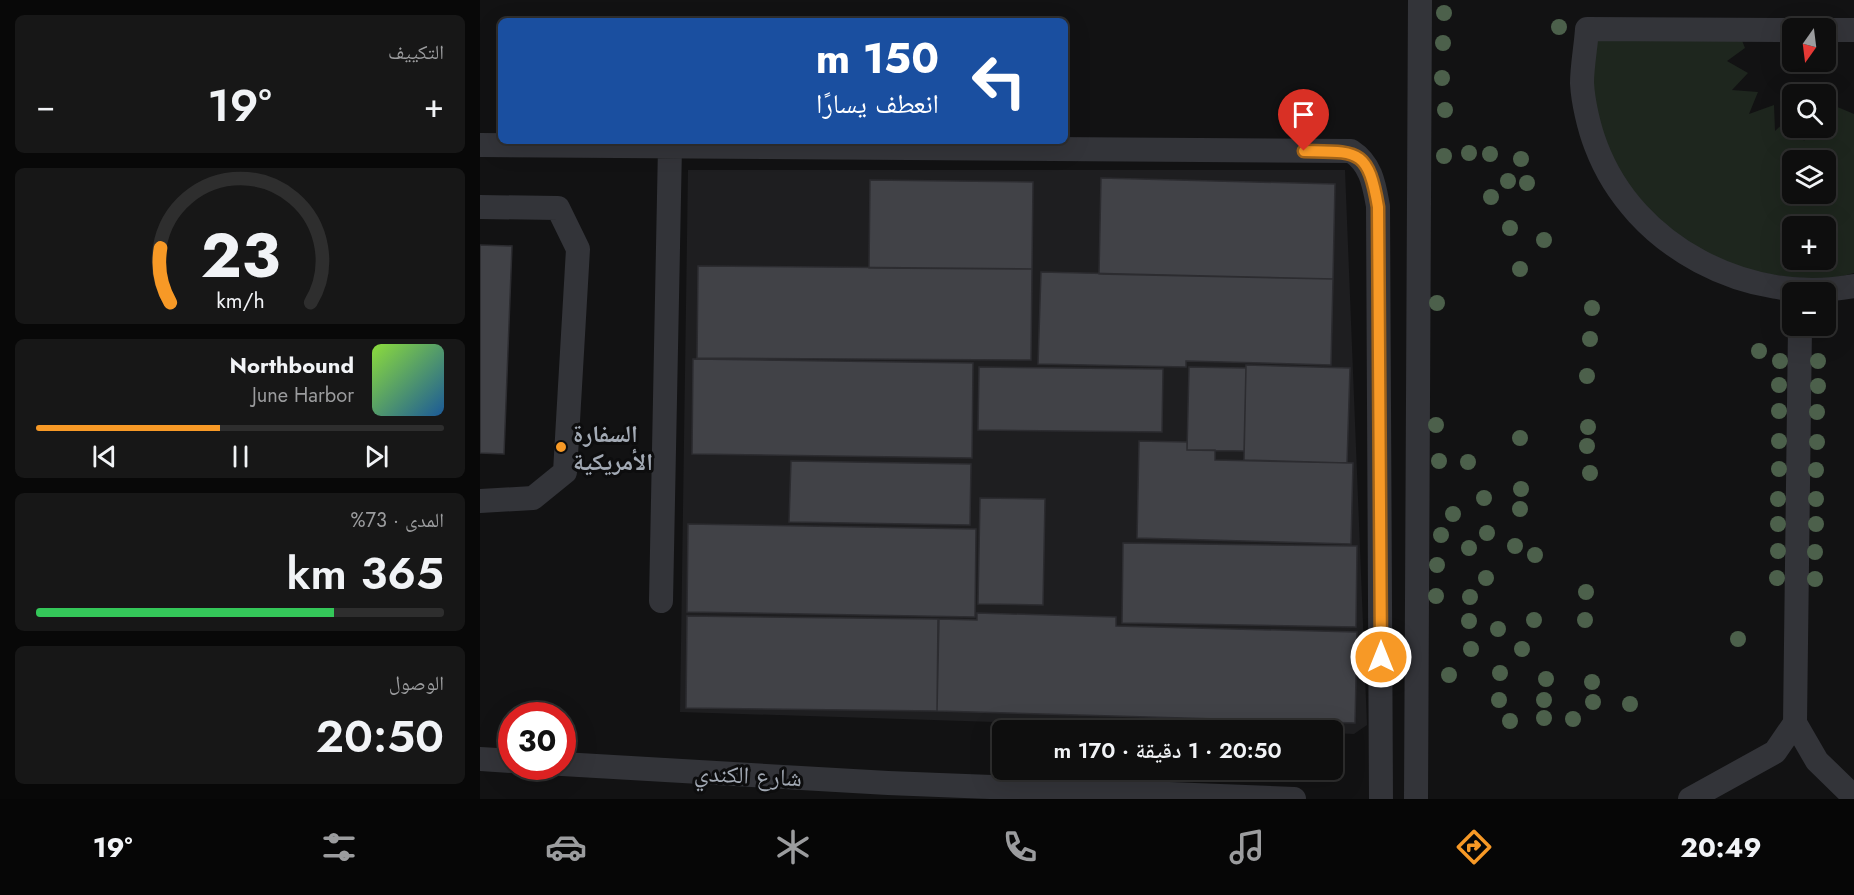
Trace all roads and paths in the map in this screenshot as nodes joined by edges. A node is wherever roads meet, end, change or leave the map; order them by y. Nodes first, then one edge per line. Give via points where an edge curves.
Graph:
1 (1420, 0) edge
2 (1782, 30) edge
3 (1836, 30) edge
4 (1854, 30) edge
5 (480, 145) edge
6 (670, 146) junction
7 (480, 207) edge
8 (1854, 286) edge
9 (1782, 289) edge
10 (1836, 290) edge
11 (1800, 336) edge
12 (480, 501) edge
13 (661, 600) dead end
14 (1795, 723) junction
15 (480, 759) edge
16 (498, 760) edge
17 (576, 765) edge
18 (1854, 797) edge
19 (1294, 799) edge
20 (1381, 799) edge
21 (1416, 799) edge
22 (1690, 799) edge

1 - 21 street
2 - 9 street via 1587,29 1582,84 1596,146 1627,203 1672,244 1726,276
3 - 4 street
5 - 6 street
6 - 13 street
6 - 20 street via 1351,152 1363,159 1375,186 1378,207
7 - 12 street via 558,208 578,249 566,472 533,498
8 - 10 street
11 - 14 street
14 - 18 street via 1817,761
14 - 22 street via 1775,752
15 - 16 street
17 - 19 street, شارع الكندي via 888,783

